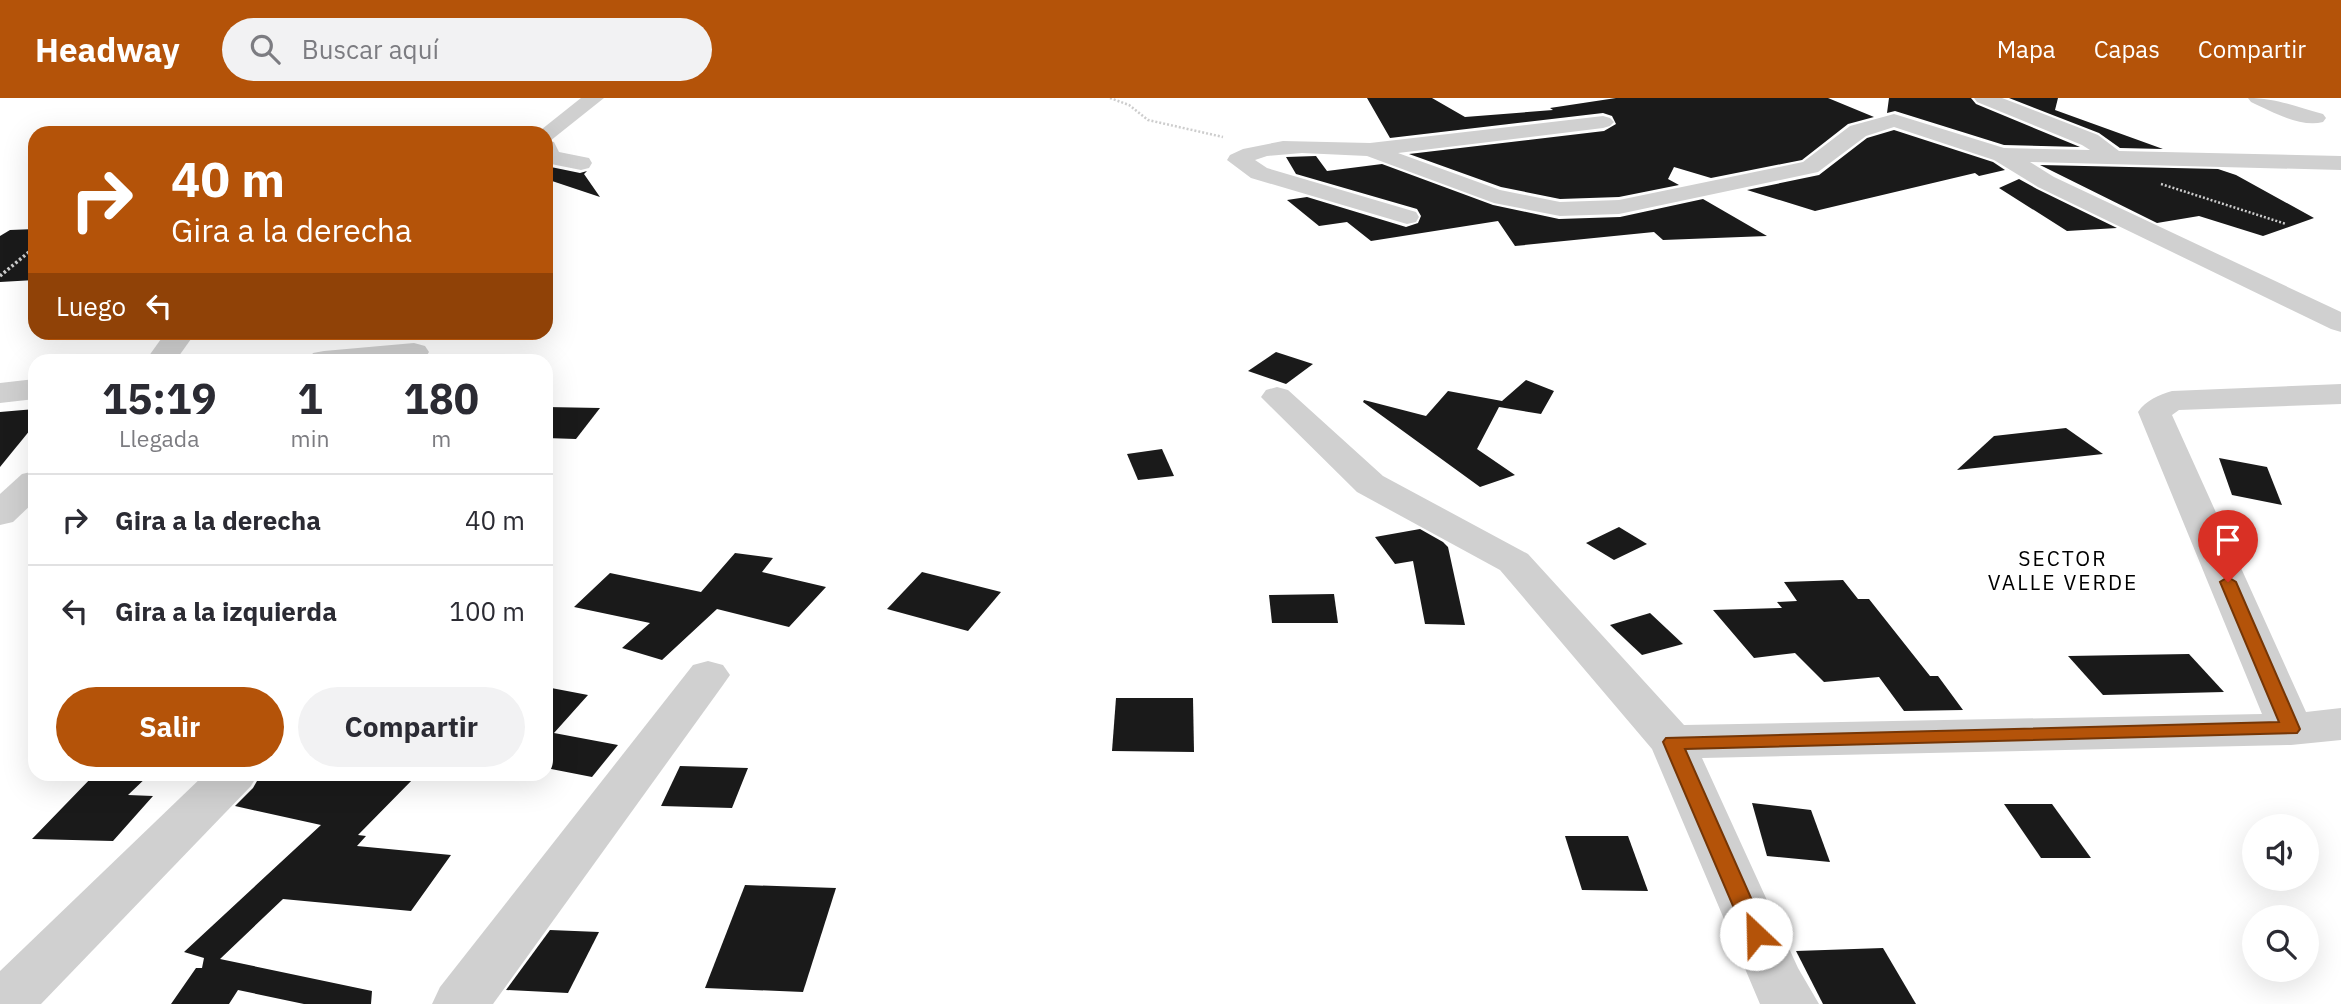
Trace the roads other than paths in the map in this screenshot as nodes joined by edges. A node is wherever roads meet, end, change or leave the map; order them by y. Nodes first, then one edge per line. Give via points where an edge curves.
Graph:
1 (594, 98) edge
2 (1984, 98) edge
3 (2258, 98) edge
4 (2316, 118) dead end
5 (1603, 122) dead end
6 (553, 130) edge
7 (1370, 150) junction
8 (2001, 155) junction
9 (553, 158) edge
10 (2115, 159) junction
11 (581, 163) dead end
12 (2341, 163) edge
13 (1407, 217) dead end
14 (2341, 323) edge
15 (176, 340) edge
16 (414, 352) dead end
17 (165, 354) edge
18 (392, 354) edge
19 (28, 390) edge
20 (0, 393) edge
21 (2341, 394) edge
22 (1277, 397) dead end
23 (28, 488) edge
24 (0, 514) edge
25 (708, 675) dead end
26 (2341, 724) edge
27 (2291, 729) junction
28 (1672, 742) junction
29 (227, 781) edge
30 (4, 1004) edge
31 (460, 1004) edge
32 (1791, 1004) edge

1 - 6 street
2 - 10 street via 2090,140
3 - 4 street
5 - 7 street
7 - 8 street via 1494,196 1560,209 1619,207 1810,167 1858,131 1894,120
7 - 13 street via 1270,150 1238,160 1259,173
8 - 10 street
8 - 14 street via 2046,182
9 - 11 street
10 - 12 street
15 - 17 street
16 - 18 street
19 - 20 street
21 - 27 street via 2172,401 2154,412
22 - 28 street via 1370,484 1514,562
23 - 24 street
25 - 31 street
26 - 27 street
27 - 28 street
28 - 32 street via 1777,982
29 - 30 street

